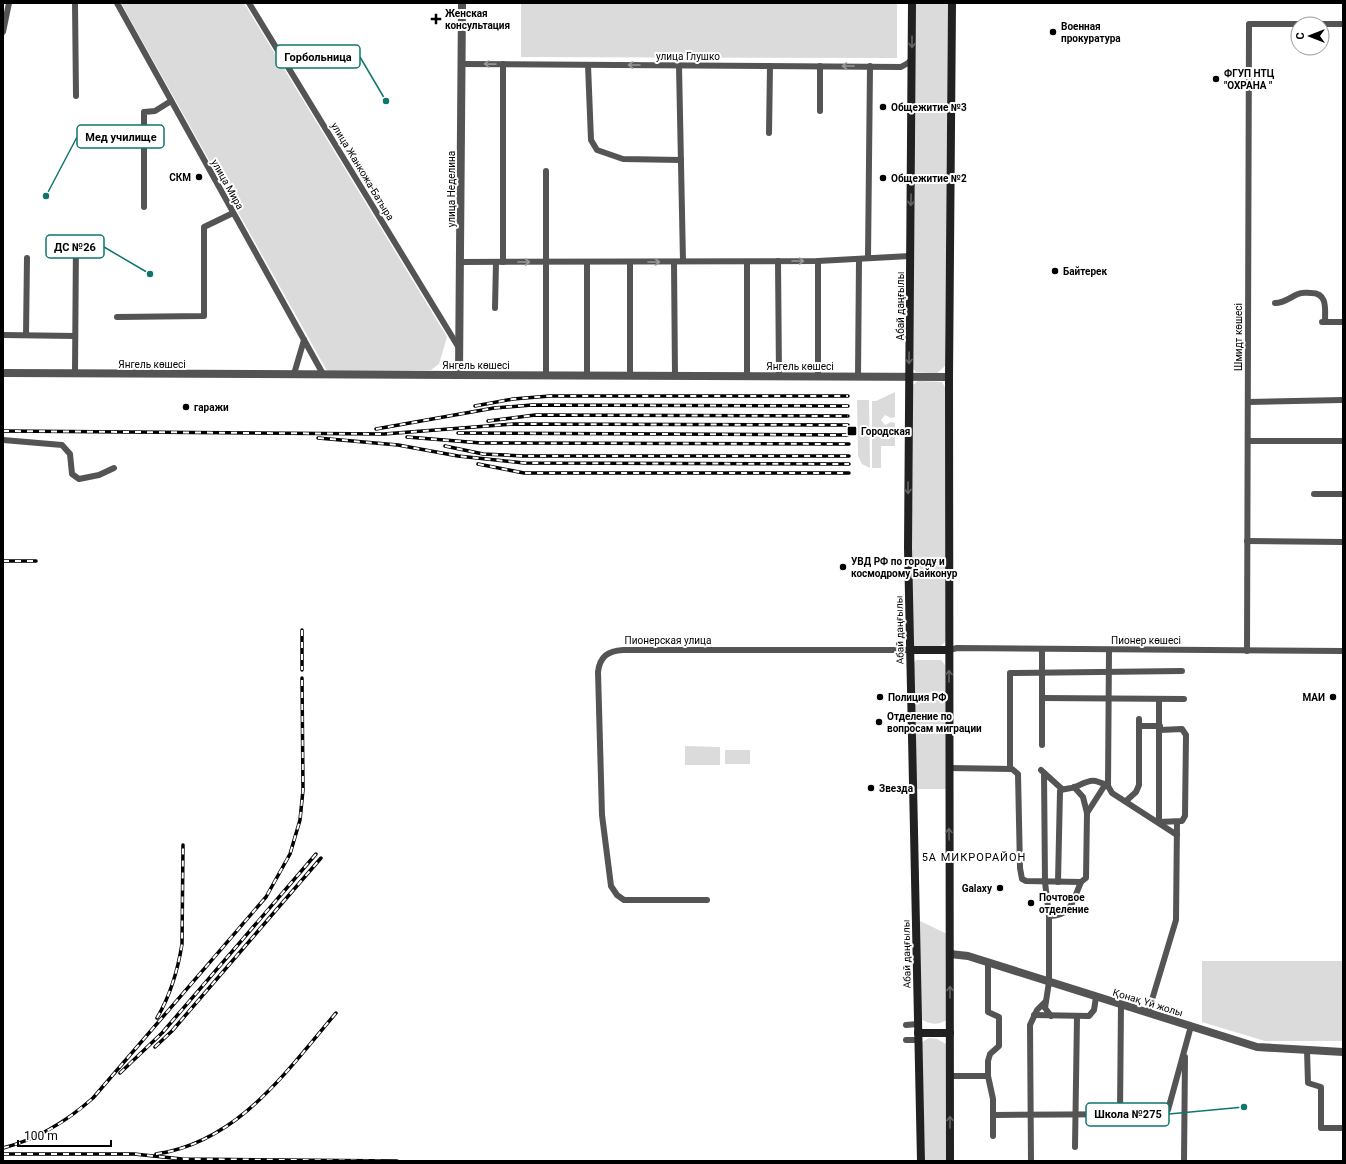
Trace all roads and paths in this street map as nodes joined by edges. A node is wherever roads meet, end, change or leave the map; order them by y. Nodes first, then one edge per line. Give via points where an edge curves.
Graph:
1 (9, 3) edge
2 (75, 3) edge
3 (117, 3) edge
4 (249, 3) edge
5 (462, 3) edge
6 (912, 3) edge
7 (952, 3) edge
8 (1290, 24) edge
9 (1330, 24) edge
10 (1343, 24) edge
11 (3, 32) edge
12 (912, 58) junction
13 (462, 64) junction
14 (503, 64) junction
15 (588, 65) junction
16 (679, 66) junction
17 (770, 66) junction
18 (820, 66) junction
19 (870, 66) junction
20 (76, 96) dead end
21 (171, 101) junction
22 (820, 111) dead end
23 (769, 133) dead end
24 (681, 160) junction
25 (546, 171) dead end
26 (144, 207) dead end
27 (233, 213) junction
28 (76, 240) dead end
29 (910, 256) junction
30 (27, 258) dead end
31 (868, 258) junction
32 (859, 260) junction
33 (683, 261) junction
34 (778, 261) junction
35 (818, 261) junction
36 (460, 262) junction
37 (499, 262) junction
38 (547, 262) junction
39 (587, 262) junction
40 (630, 262) junction
41 (674, 262) junction
42 (747, 262) junction
43 (1275, 303) dead end
44 (495, 308) dead end
45 (117, 317) dead end
46 (1343, 322) edge
47 (3, 335) edge
48 (26, 335) junction
49 (75, 336) junction
50 (304, 340) junction
51 (460, 350) junction
52 (3, 373) edge
53 (75, 373) junction
54 (294, 374) junction
55 (323, 374) junction
56 (459, 375) junction
57 (546, 375) junction
58 (587, 375) junction
59 (630, 376) junction
60 (675, 376) junction
61 (747, 376) junction
62 (779, 376) junction
63 (818, 376) junction
64 (858, 376) junction
65 (909, 377) junction
66 (949, 377) junction
67 (1343, 400) edge
68 (1248, 402) junction
69 (3, 440) edge
70 (1248, 441) junction
71 (1343, 441) edge
72 (114, 468) dead end
73 (1314, 494) dead end
74 (1343, 494) edge
75 (1247, 541) junction
76 (1343, 542) edge
77 (1042, 649) junction
78 (910, 650) junction
79 (949, 650) junction
80 (1109, 650) junction
81 (1247, 651) junction
82 (1343, 652) edge
83 (1182, 671) dead end
84 (1110, 672) junction
85 (1042, 673) junction
86 (1042, 698) junction
87 (1110, 698) junction
88 (1160, 699) junction
89 (1184, 699) dead end
90 (1139, 719) dead end
91 (1139, 726) junction
92 (1160, 728) junction
93 (1042, 745) dead end
94 (949, 768) junction
95 (1010, 769) junction
96 (1107, 785) junction
97 (1074, 787) junction
98 (1062, 789) junction
99 (1126, 801) junction
100 (1087, 812) junction
101 (1159, 822) junction
102 (1177, 822) junction
103 (1177, 835) junction
104 (1045, 882) junction
105 (1058, 882) junction
106 (1081, 882) junction
107 (707, 900) dead end
108 (1050, 916) junction
109 (950, 954) junction
110 (988, 963) junction
111 (1049, 982) junction
112 (1096, 997) junction
113 (1046, 1001) junction
114 (1121, 1004) junction
115 (1148, 1013) junction
116 (1034, 1015) junction
117 (1051, 1016) junction
118 (1077, 1017) junction
119 (906, 1024) dead end
120 (1191, 1026) junction
121 (918, 1032) junction
122 (950, 1033) junction
123 (906, 1040) dead end
124 (1185, 1049) junction
125 (1308, 1050) junction
126 (1343, 1052) edge
127 (950, 1076) junction
128 (988, 1076) junction
129 (1076, 1113) junction
130 (1031, 1114) junction
131 (1120, 1114) junction
132 (993, 1115) junction
133 (1343, 1128) edge
134 (993, 1136) dead end
135 (1075, 1147) dead end
136 (921, 1161) edge
137 (950, 1161) edge
138 (1031, 1161) edge
139 (1184, 1161) edge

1 - 11 street
2 - 20 street
3 - 21 street, улица Мира
4 - 51 street, улица Жанкожа-Батыра
5 - 13 street, улица Неделина
6 -> 12 main road, Абай даңғылы
7 - 66 main road
8 - 68 street, Шмидт көшесі via 1249,24
9 - 10 street
12 - 19 street, улица Глушко via 900,67
12 -> 29 main road, Абай даңғылы
14 -> 13 street, улица Глушко
13 - 36 street, улица Неделина
14 - 15 street, улица Глушко
14 - 37 street
16 -> 15 street, улица Глушко
15 - 24 street via 591,140 597,150 624,159
16 - 17 street, улица Глушко
16 - 24 street
17 - 18 street, улица Глушко
17 - 23 street
19 -> 18 street, улица Глушко
18 - 22 street
19 - 31 street
21 - 26 street via 155,111 144,112
21 - 27 street, улица Мира
24 - 33 street
25 - 38 street
27 - 45 street via 204,227 204,316
27 - 50 street, улица Мира
28 - 49 street
29 - 31 street
29 -> 65 main road, Абай даңғылы
30 - 48 street
31 - 32 street
32 - 35 street
32 - 64 street
33 - 41 street
33 - 42 street
34 -> 35 street
34 - 42 street
34 - 62 street
35 - 63 street
36 - 37 street
36 - 51 street, улица Неделина
37 -> 38 street
37 - 44 street
38 - 39 street
38 - 57 street
39 - 40 street
39 - 58 street
40 -> 41 street
40 - 59 street
41 - 60 street
42 - 61 street
43 - 46 street via 1287,301 1301,293 1316,293 1322,295 1325,301 1323,322
47 - 48 street
48 - 49 street
49 - 53 street
50 - 54 street
50 - 55 street, улица Мира
51 - 56 street, улица Неделина
52 - 53 street, Янгель көшесі
53 - 54 street, Янгель көшесі
54 - 55 street, Янгель көшесі
55 - 56 street, Янгель көшесі
56 - 57 street, Янгель көшесі
57 - 58 street, Янгель көшесі
58 - 59 street, Янгель көшесі
59 - 60 street, Янгель көшесі
60 - 61 street, Янгель көшесі
61 - 62 street, Янгель көшесі
62 - 63 street, Янгель көшесі
63 - 64 street, Янгель көшесі
64 - 65 street, Янгель көшесі
65 - 66 street, Янгель көшесі
65 -> 78 main road, Абай даңғылы
66 - 79 main road
67 - 68 street
68 - 70 street, Шмидт көшесі
69 - 72 street via 62,445 70,454 72,474 79,479 99,475
70 - 71 street
70 - 75 street, Шмидт көшесі
73 - 74 street
75 - 76 street
75 - 81 street, Шмидт көшесі
77 - 79 street, Пионер көшесі
77 - 80 street, Пионер көшесі
77 - 85 street
78 - 79 main road, Пионерская улица
78 - 107 street, Пионерская улица via 616,650 605,655 598,672 601,791 611,886 624,900
78 - 121 main road, Абай даңғылы
94 -> 79 main road
80 - 81 street, Пионер көшесі
80 - 84 street
81 - 82 street, Пионер көшесі
83 - 84 street
84 - 85 street
84 - 87 street
85 - 86 street
85 - 95 street via 1010,673
86 - 87 street
86 - 93 street
87 - 88 street
87 - 96 street
88 - 89 street
88 - 92 street
90 - 91 street
91 - 92 street
91 - 99 street via 1139,785 1136,792
92 - 101 street
92 - 102 street via 1182,729 1186,735 1185,816 1182,821
94 - 95 street
109 -> 94 main road
95 - 104 street via 1018,774 1020,873 1026,881
96 - 97 street via 1096,780 1088,780
96 - 99 street via 1112,793
96 - 100 street
97 - 98 street
97 - 100 street via 1083,797
98 - 104 street via 1042,771
98 - 105 street via 1059,793
99 - 101 street
100 - 106 street via 1087,874
101 - 102 street
101 - 103 street
102 - 103 street
103 - 115 street via 1176,920
104 - 105 street
104 - 108 street
105 - 106 street
106 - 108 street via 1066,913
108 - 111 street
109 - 110 street, Қонақ Үй жолы via 968,956
122 -> 109 main road
110 - 111 street, Қонақ Үй жолы
110 - 128 street via 988,1012 999,1017 999,1046 990,1054
111 - 112 street, Қонақ Үй жолы
111 - 113 street
112 - 114 street, Қонақ Үй жолы
112 - 118 street via 1092,1014
113 - 116 street
113 - 117 street via 1045,1008
114 - 115 street, Қонақ Үй жолы
114 - 131 street
115 - 120 street, Қонақ Үй жолы
116 - 117 street
116 - 130 street via 1030,1025
117 - 118 street
118 - 129 street
119 - 121 street
120 - 124 street
120 - 125 street, Қонақ Үй жолы via 1257,1047
121 - 122 main road
121 - 123 street
121 - 136 main road, Абай даңғылы
122 - 127 main road
124 - 131 street via 1168,1110 1161,1114
124 - 139 street
125 - 126 street, Қонақ Үй жолы
125 - 133 street via 1308,1083 1321,1087 1321,1128
127 - 128 street
137 -> 127 main road
128 - 132 street
129 - 130 street
129 - 131 street
129 - 135 street
130 - 132 street
130 - 138 street
132 - 134 street

